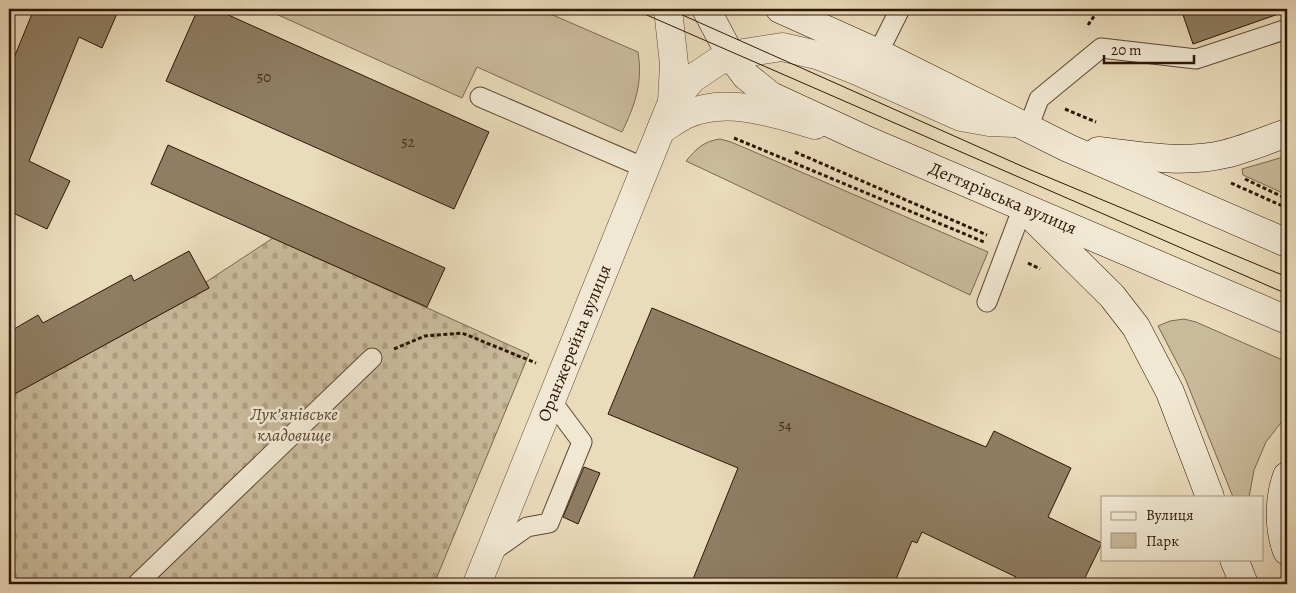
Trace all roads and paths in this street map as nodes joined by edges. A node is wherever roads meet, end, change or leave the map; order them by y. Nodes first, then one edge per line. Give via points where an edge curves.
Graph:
1 (668, 9) edge
2 (706, 9) edge
3 (780, 9) edge
4 (900, 9) edge
5 (1287, 29) edge
6 (878, 54) junction
7 (731, 56) junction
8 (480, 97) dead end
9 (1039, 99) junction
10 (672, 102) junction
11 (1100, 123) dead end
12 (1021, 125) junction
13 (662, 130) junction
14 (1287, 133) edge
15 (732, 137) dead end
16 (862, 138) junction
17 (1068, 148) junction
18 (794, 151) dead end
19 (646, 168) junction
20 (1022, 207) junction
21 (1287, 243) edge
22 (1007, 251) junction
23 (1048, 273) dead end
24 (986, 302) dead end
25 (1287, 320) edge
26 (372, 358) joint
27 (525, 359) dead end
28 (550, 399) junction
29 (1287, 476) edge
30 (1210, 496) edge
31 (1287, 551) edge
32 (489, 554) junction
33 (1234, 560) edge
34 (137, 584) edge
35 (477, 584) edge
36 (1244, 584) edge

1 - 10 main road via 674,64
2 - 7 main road, Дегтярівська вулиця
3 - 6 main road
4 - 6 lane
5 - 9 lane via 1196,60 1101,48
6 - 12 main road
7 - 10 main road via 699,73
7 - 12 main road via 782,47 818,55 961,116
7 - 16 main road, Дегтярівська вулиця via 746,76 771,96
8 - 19 lane
9 - 11 path
9 - 12 lane
10 - 13 main road, Оранжерейна вулиця
12 - 17 main road
13 - 16 main road via 685,115 729,106 769,112
13 - 19 main road, Оранжерейна вулиця
14 - 17 main road via 1224,155 1195,158 1158,158
15 - 22 path
16 - 20 main road, Дегтярівська вулиця
17 - 21 main road
18 - 22 path via 989,236
19 - 28 main road, Оранжерейна вулиця
20 - 22 lane
20 - 25 main road, Дегтярівська вулиця
20 - 30 main road via 1112,296 1136,327 1170,392
22 - 23 path
22 - 24 lane
26 - 27 path via 425,336 462,333
26 - 34 lane
28 - 32 main road, Оранжерейна вулиця
28 - 32 lane via 582,442 550,523 526,527
29 - 31 main road via 1281,499 1281,522
32 - 35 main road, Оранжерейна вулиця
33 - 36 main road

